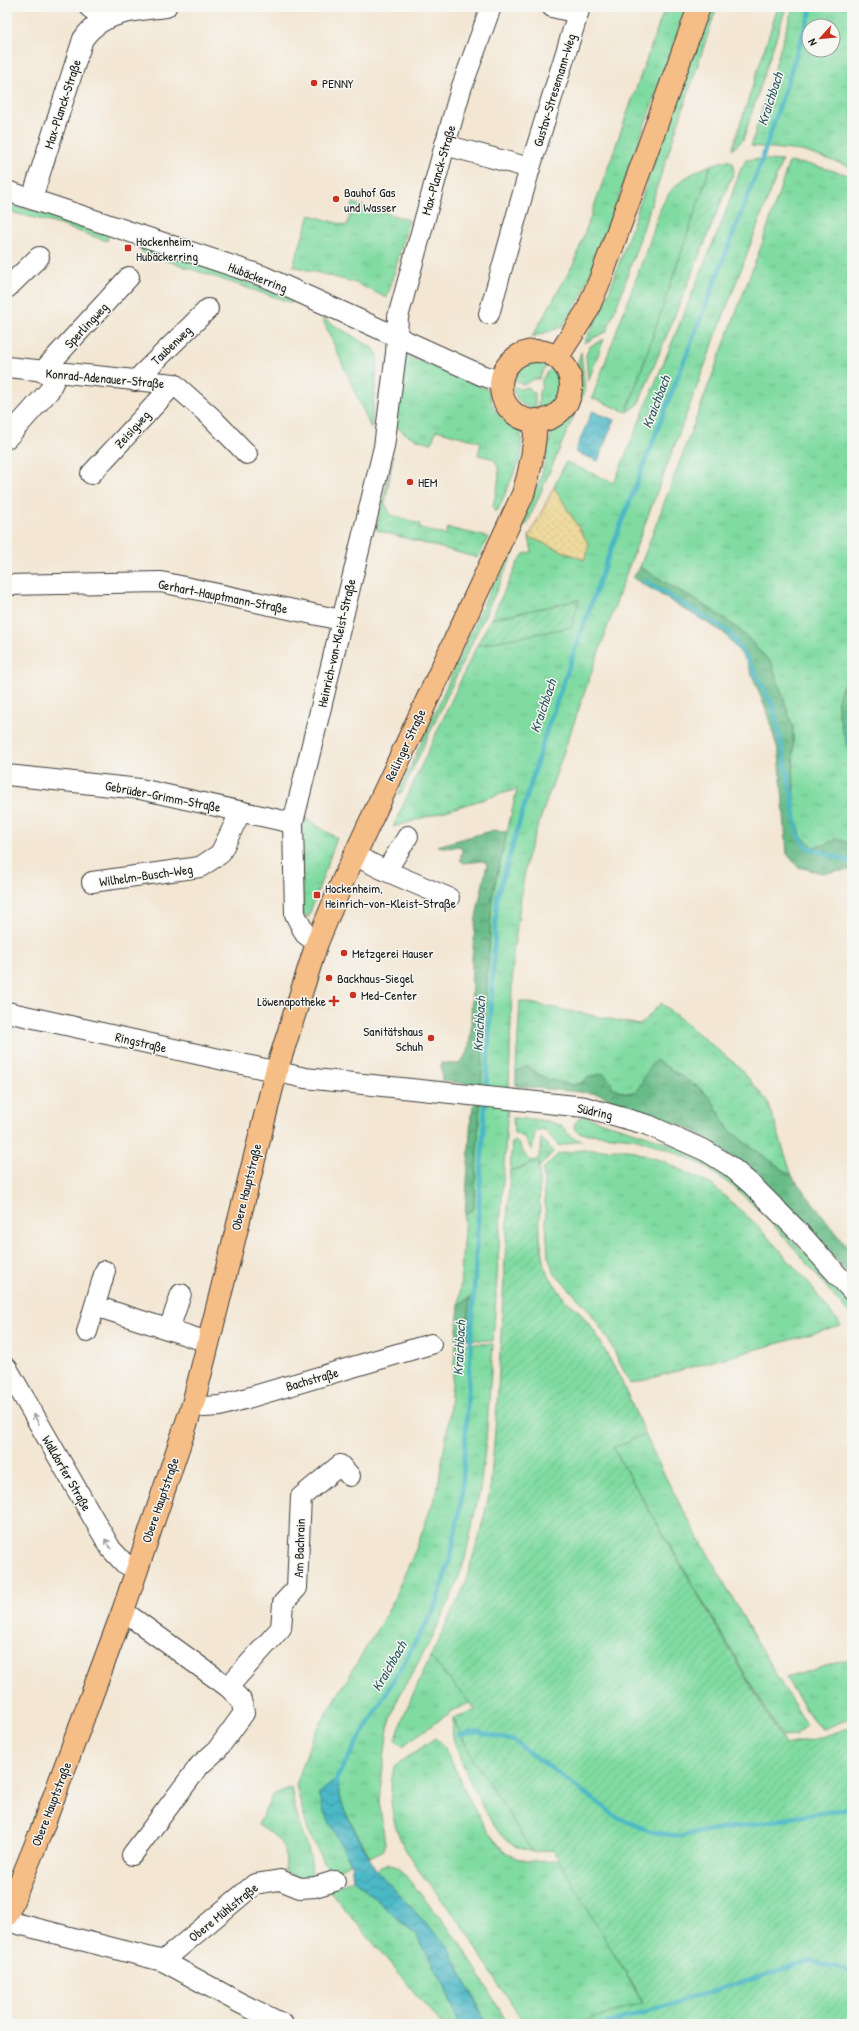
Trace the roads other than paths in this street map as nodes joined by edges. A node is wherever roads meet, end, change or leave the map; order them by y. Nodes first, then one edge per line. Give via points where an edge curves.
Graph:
1 (89, 7) edge
2 (163, 7) edge
3 (491, 7) edge
4 (552, 7) edge
5 (699, 7) edge
6 (579, 10) edge
7 (104, 19) junction
8 (444, 145) junction
9 (530, 168) junction
10 (7, 191) edge
11 (32, 198) junction
12 (39, 257) dead end
13 (129, 277) dead end
14 (7, 288) edge
15 (208, 309) dead end
16 (489, 314) dead end
17 (396, 336) junction
18 (557, 358) junction
19 (7, 367) edge
20 (50, 373) junction
21 (135, 381) junction
22 (502, 382) junction
23 (174, 384) junction
24 (536, 420) junction
25 (7, 438) edge
26 (247, 454) dead end
27 (91, 474) dead end
28 (7, 585) edge
29 (341, 620) junction
30 (7, 775) edge
31 (241, 811) junction
32 (293, 823) junction
33 (408, 836) dead end
34 (354, 855) junction
35 (386, 871) junction
36 (92, 882) dead end
37 (449, 898) dead end
38 (317, 943) junction
39 (7, 1012) edge
40 (276, 1072) junction
41 (105, 1271) dead end
42 (852, 1291) edge
43 (181, 1294) dead end
44 (95, 1306) junction
45 (168, 1329) junction
46 (87, 1332) dead end
47 (208, 1342) junction
48 (431, 1344) dead end
49 (7, 1368) edge
50 (193, 1404) junction
51 (350, 1476) dead end
52 (136, 1570) junction
53 (123, 1611) junction
54 (228, 1687) junction
55 (132, 1855) dead end
56 (335, 1881) dead end
57 (7, 1915) edge
58 (7, 1921) edge
59 (163, 1961) junction
60 (283, 2024) edge

1 - 7 street
2 - 7 street, Max-Planck-Straße via 123,13
3 - 8 street, Max-Planck-Straße
4 - 6 street, Gustav-Stresemann-Weg
5 - 18 main road via 602,275 587,311
6 - 9 street, Gustav-Stresemann-Weg
7 - 11 street, Max-Planck-Straße via 90,29 83,39
8 - 9 street
8 - 17 street, Max-Planck-Straße via 398,317
9 - 16 street, Gustav-Stresemann-Weg
10 - 11 street, Hubäckerring
11 - 17 street, Hubäckerring via 263,276
12 - 14 street
13 - 20 street, Sperlingweg
15 - 21 street, Taubenweg
17 - 22 street, Hubäckerring
17 - 29 street, Heinrich-von-Kleist-Straße via 385,442
18 - 22 main road via 542,351 523,353 509,365
18 - 24 main road via 568,372 571,388 569,397 556,414
19 - 20 street, Konrad-Adenauer-Straße
20 - 21 street, Konrad-Adenauer-Straße
20 - 25 street, Sperlingweg via 49,391
21 - 23 street, Konrad-Adenauer-Straße
22 - 24 main road via 503,396 511,409 522,417
23 - 26 street, Konrad-Adenauer-Straße
23 - 27 street, Zeisigweg
24 - 34 main road, Reilinger Straße via 532,461 523,494
28 - 29 street, Gerhart-Hauptmann-Straße via 161,582
29 - 32 street, Heinrich-von-Kleist-Straße
30 - 31 street, Gebrüder-Grimm-Straße via 140,789
31 - 32 street, Gebrüder-Grimm-Straße
31 - 36 street, Wilhelm-Busch-Weg via 220,854 200,867
32 - 38 street, Heinrich-von-Kleist-Straße via 295,914 305,934
33 - 35 street
34 - 35 street
34 - 38 main road, Reilinger Straße
35 - 37 street
38 - 40 main road, Reilinger Straße
39 - 40 street, Ringstraße
40 - 42 street, Südring via 313,1079 585,1108 648,1125 706,1151 730,1166 798,1231
40 - 47 main road, Obere Hauptstraße
41 - 44 street
43 - 45 street
44 - 45 street
44 - 46 street
45 - 47 street
47 - 50 main road, Obere Hauptstraße
48 - 50 street, Bachstraße via 220,1406 204,1407
52 -> 49 street, Walldorfer Straße via 124,1563 111,1549
50 - 52 main road, Obere Hauptstraße
51 - 54 street, Am Bachrain via 340,1465 301,1497 297,1588 283,1603 281,1628
52 - 53 main road, Obere Hauptstraße
53 - 54 street
53 - 57 main road, Obere Hauptstraße
54 - 55 street via 241,1700 244,1713 217,1750 200,1765
56 - 59 street, Obere Mühlstraße via 300,1888 280,1880 255,1884
58 - 59 street
59 - 60 street

